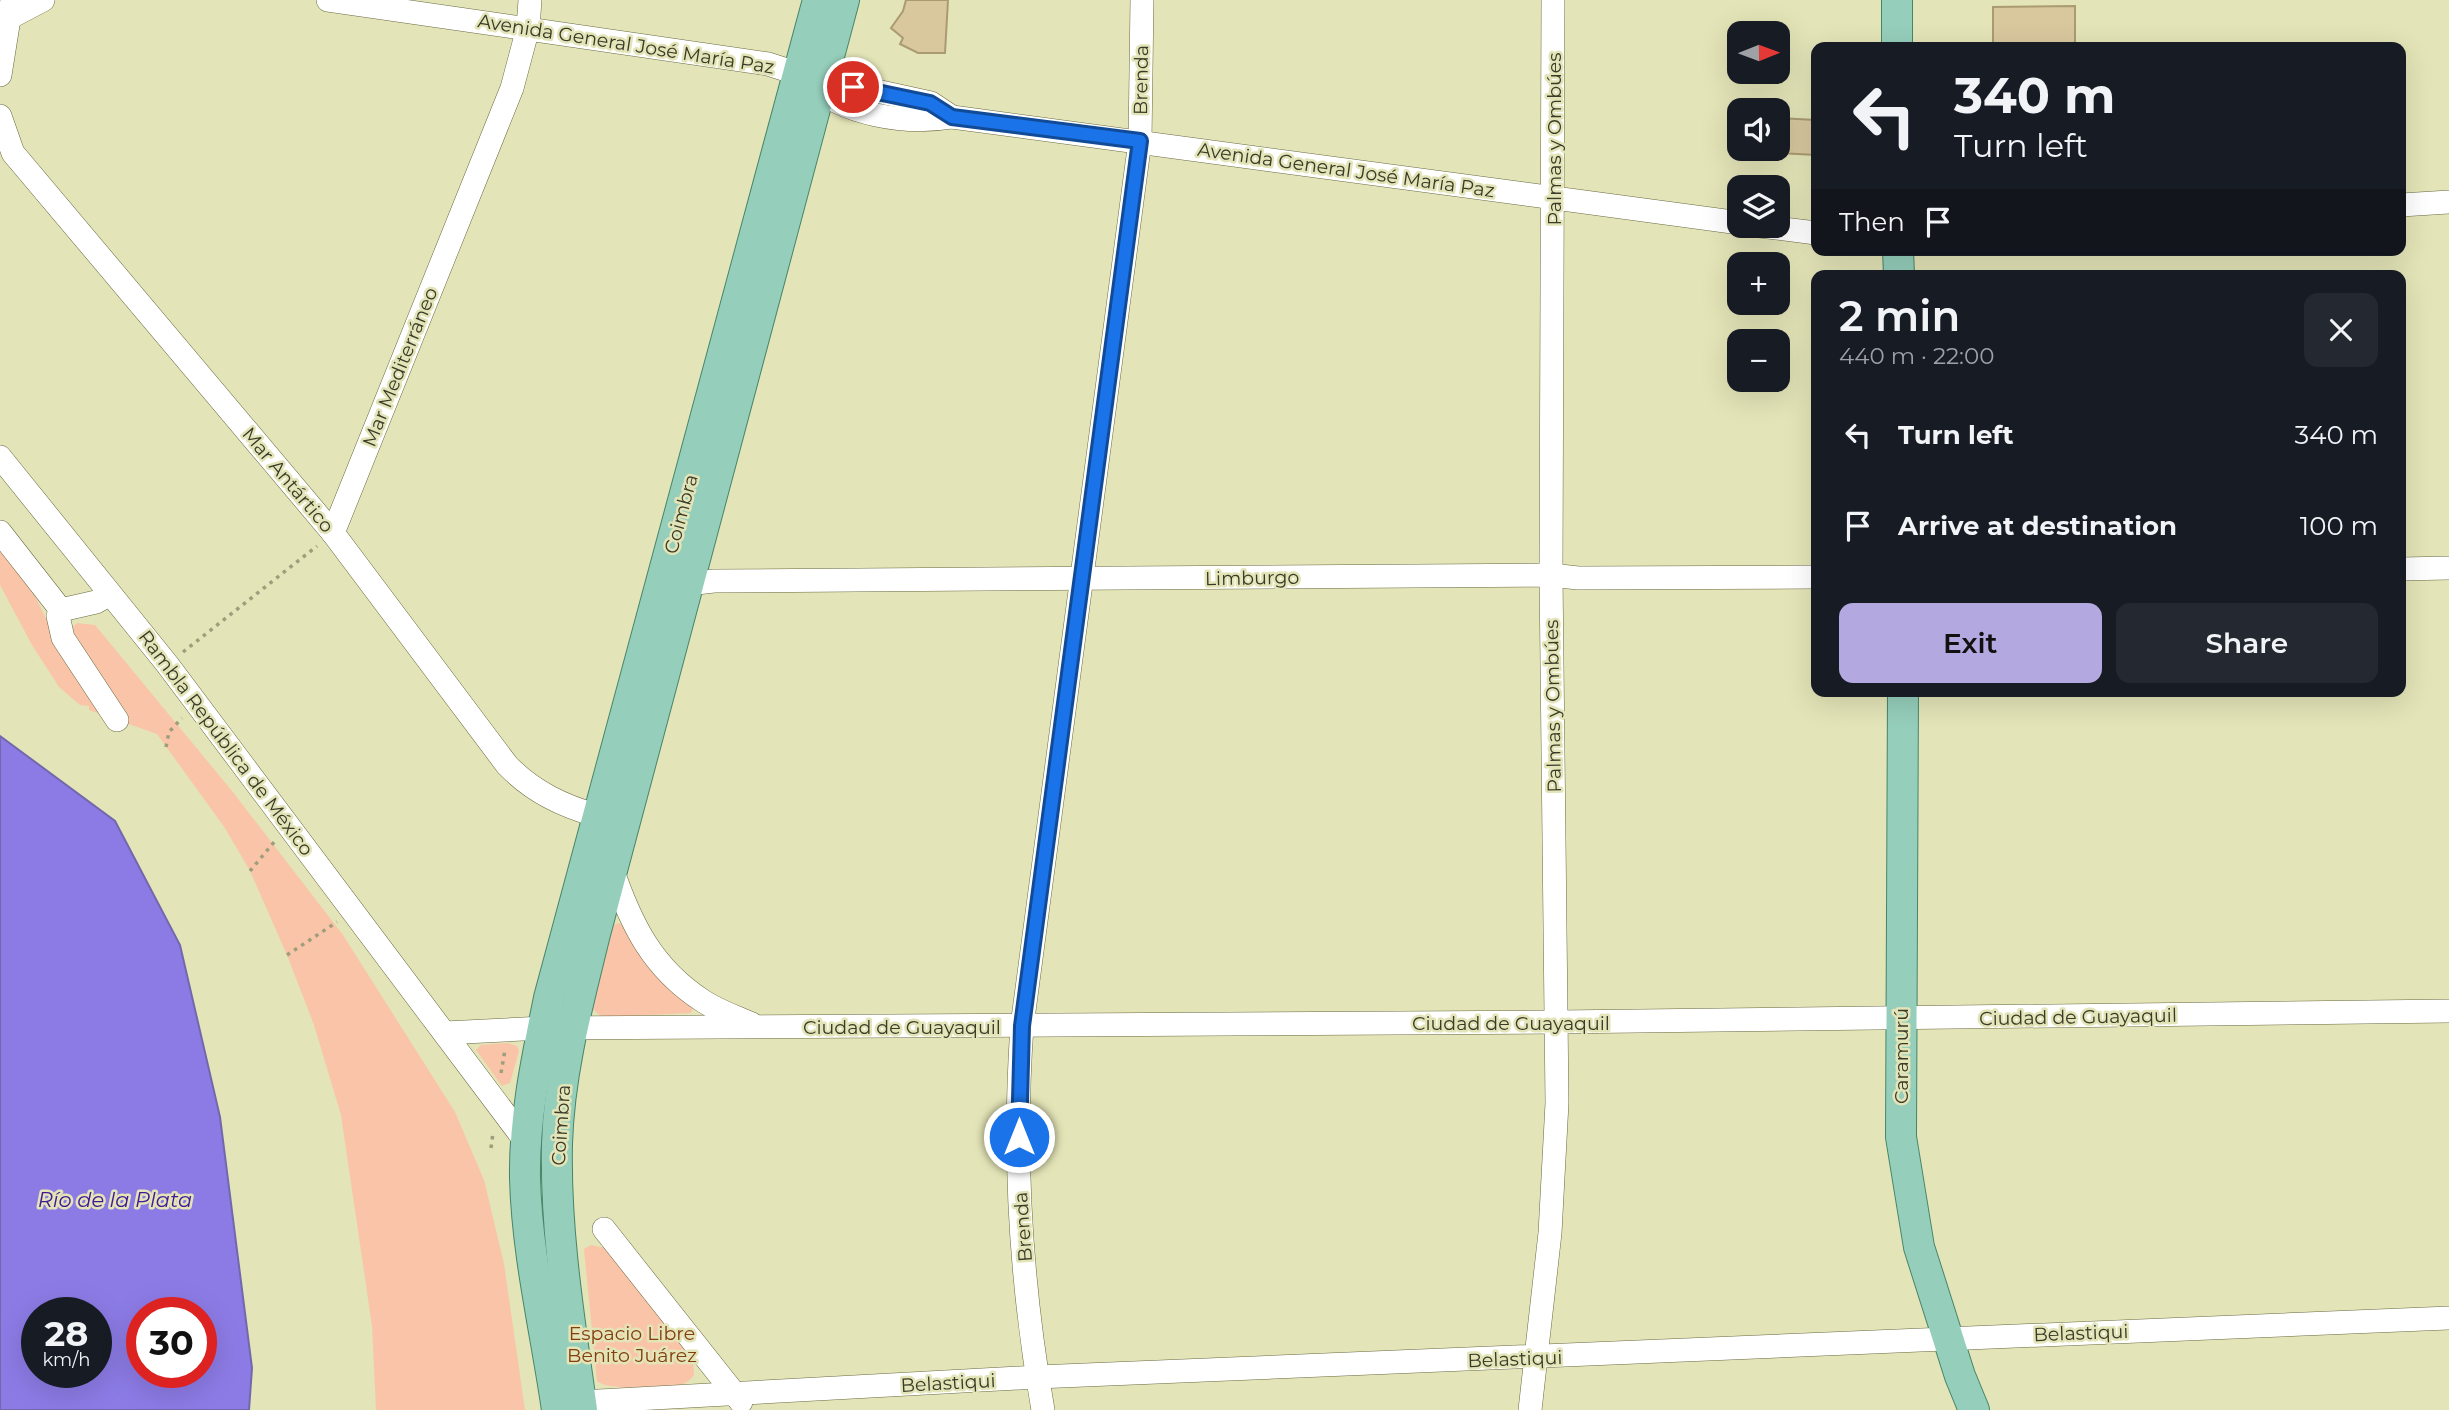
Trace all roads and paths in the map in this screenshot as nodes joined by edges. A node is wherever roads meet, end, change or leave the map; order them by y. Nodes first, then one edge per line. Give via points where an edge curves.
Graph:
1 (43, 0) edge
2 (328, 0) edge
3 (530, 0) edge
4 (818, 0) edge
5 (844, 0) edge
6 (1142, 0) edge
7 (1553, 0) edge
8 (1897, 0) edge
9 (11, 9) edge
10 (528, 27) junction
11 (1897, 42) edge
12 (0, 75) edge
13 (814, 83) junction
14 (0, 116) edge
15 (1140, 141) junction
16 (1554, 199) junction
17 (2449, 202) edge
18 (2406, 205) edge
19 (1727, 221) edge
20 (1790, 230) edge
21 (1811, 232) edge
22 (0, 457) edge
23 (0, 532) edge
24 (333, 533) junction
25 (2449, 568) edge
26 (2406, 569) edge
27 (1551, 575) junction
28 (1811, 577) edge
29 (1083, 580) junction
30 (687, 584) junction
31 (110, 594) junction
32 (61, 610) junction
33 (167, 664) junction
34 (1903, 697) edge
35 (185, 714) dead end
36 (117, 720) dead end
37 (166, 747) dead end
38 (598, 816) junction
39 (280, 834) dead end
40 (612, 869) junction
41 (250, 872) dead end
42 (344, 918) dead end
43 (287, 955) dead end
44 (2449, 1011) edge
45 (1901, 1019) junction
46 (1558, 1022) junction
47 (1022, 1026) junction
48 (758, 1027) junction
49 (543, 1028) junction
50 (573, 1029) junction
51 (445, 1033) junction
52 (526, 1142) junction
53 (604, 1229) dead end
54 (2449, 1318) edge
55 (1948, 1338) junction
56 (1537, 1358) junction
57 (1037, 1377) junction
58 (741, 1402) edge
59 (573, 1407) edge
60 (1043, 1410) edge
61 (1530, 1410) edge
62 (1974, 1410) edge

1 - 9 street
2 - 10 street, Avenida General José María Paz
3 - 10 street, Mar Mediterráneo
4 - 13 main road, Coimbra
5 - 13 main road, Coimbra
6 - 15 street, Brenda
7 - 16 street, Palmas y Ombúes
8 - 11 main road
9 - 12 street
10 - 13 street, Avenida General José María Paz via 768,64
10 - 24 street, Mar Mediterráneo via 512,88
13 - 15 street, Avenida General José María Paz via 846,108 926,121 952,117
13 - 30 main road, Coimbra
13 - 38 main road, Coimbra
14 - 24 street, Mar Antártico via 13,153
15 - 16 street, Avenida General José María Paz
15 - 29 street, Brenda
16 - 19 street, Avenida General José María Paz
16 - 27 street, Palmas y Ombúes
17 - 18 street
20 - 21 street
22 - 31 street, Rambla República de México
23 - 32 street
24 - 33 path
24 - 38 street, Mar Antártico via 507,765 545,795
25 - 26 street
27 - 28 street, Limburgo
27 - 29 street, Limburgo
27 - 46 street, Palmas y Ombúes
29 - 30 street, Limburgo
29 - 47 street, Brenda
30 - 40 main road, Coimbra
31 - 32 street
31 - 33 street, Rambla República de México
32 - 36 street via 63,638
33 - 51 street, Rambla República de México
34 - 45 main road, Caramurú
35 - 37 path via 169,732
38 - 49 main road, Coimbra
39 - 41 path
40 - 48 street via 627,913 668,973 705,1002
40 - 50 main road, Coimbra
42 - 43 path
44 - 45 street, Ciudad de Guayaquil
45 - 46 street, Ciudad de Guayaquil
45 - 55 main road, Caramurú via 1901,1137 1907,1184 1919,1247
46 - 47 street, Ciudad de Guayaquil
46 - 56 street, Palmas y Ombúes via 1555,1181
47 - 48 street, Ciudad de Guayaquil
47 - 57 street, Brenda via 1020,1203
48 - 50 street, Ciudad de Guayaquil
49 - 50 street
49 - 51 street
49 - 52 main road, Coimbra
50 - 59 main road, Coimbra via 557,1143
51 - 52 street, Rambla República de México
52 - 59 main road via 529,1243
53 - 58 street
54 - 55 street, Belastiqui
55 - 56 street, Belastiqui
55 - 62 main road, Caramurú
56 - 57 street, Belastiqui
56 - 61 street, Palmas y Ombúes
57 - 58 street, Belastiqui
57 - 60 street, Brenda
58 - 59 street, Belastiqui

